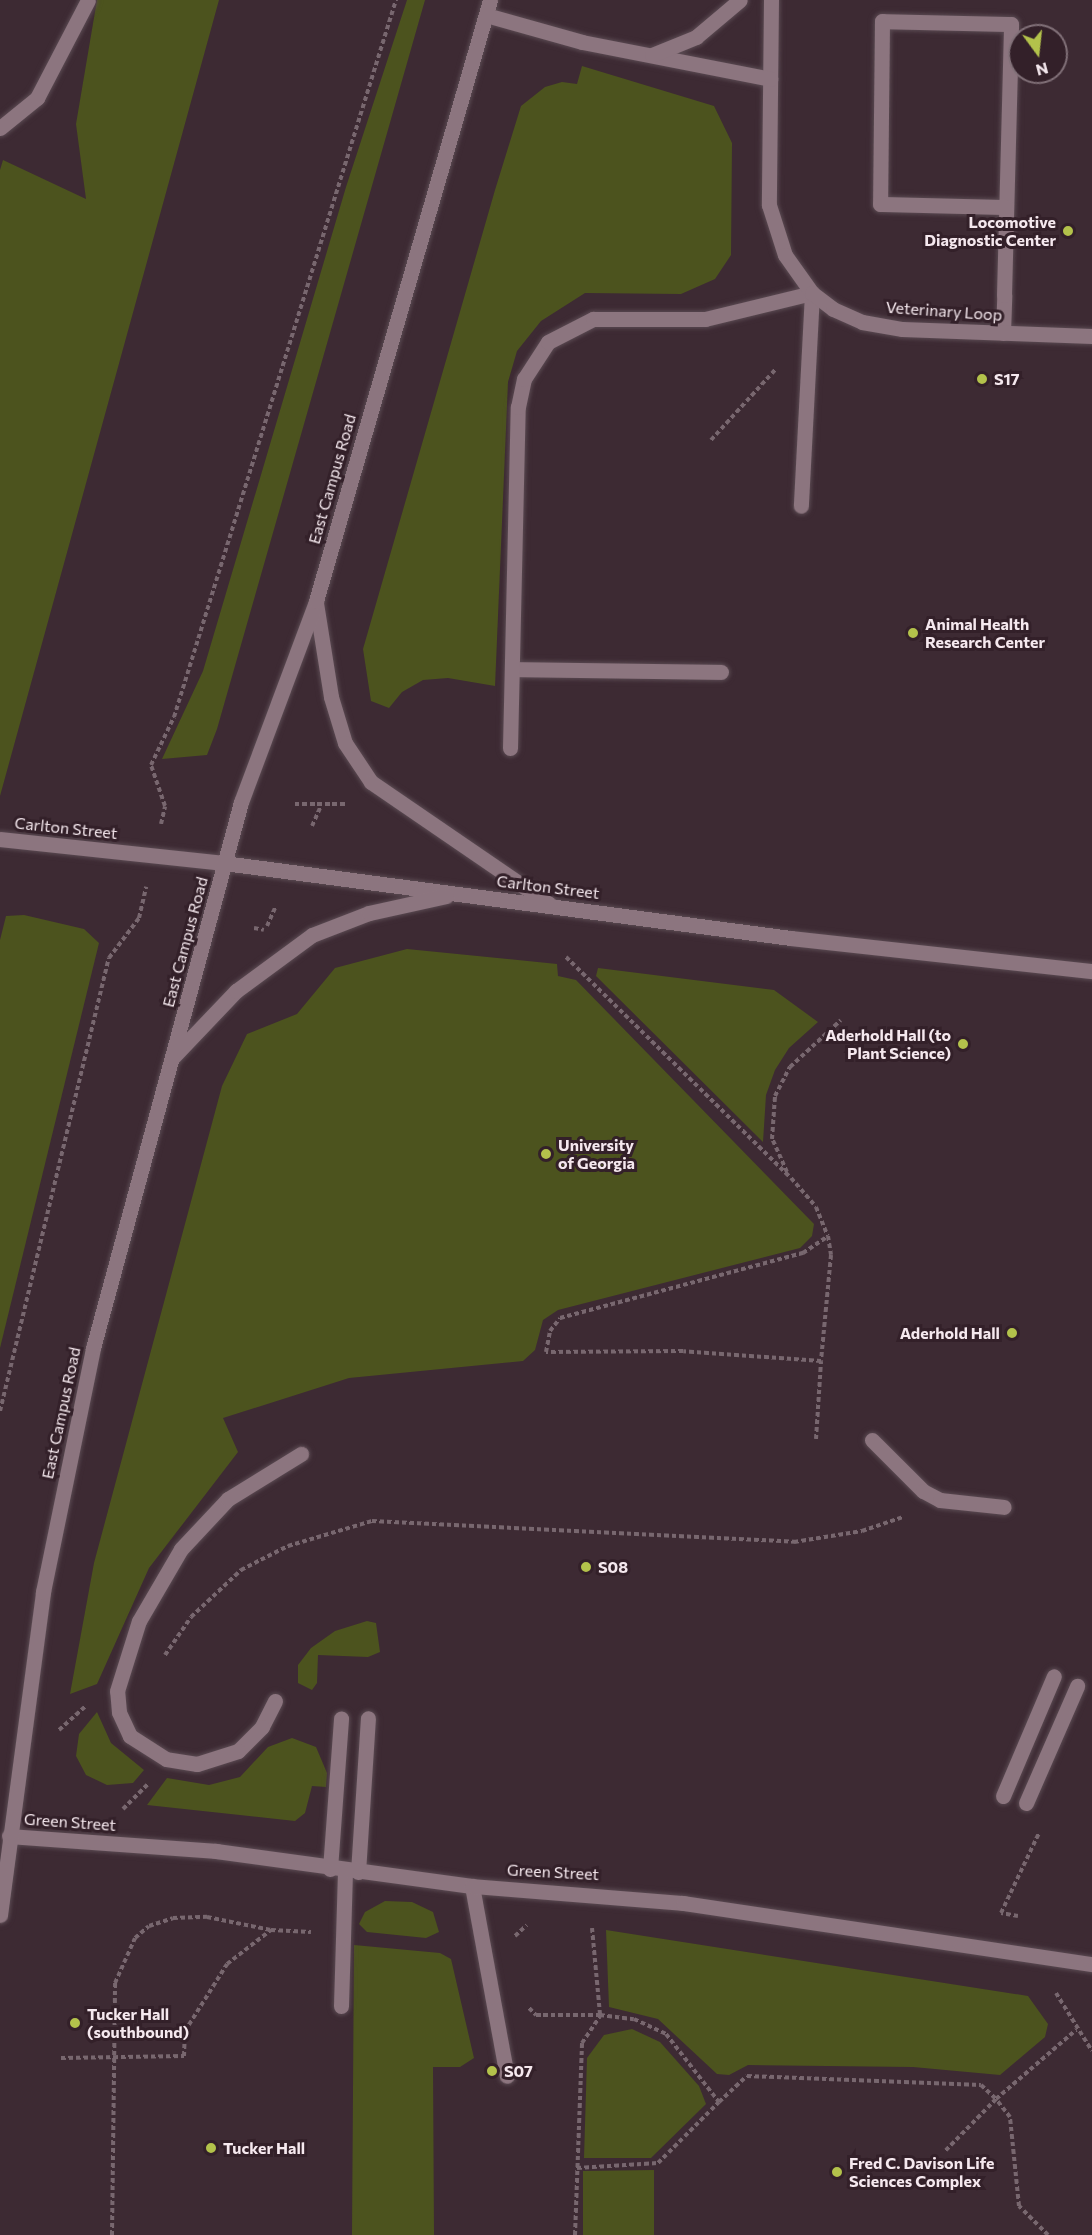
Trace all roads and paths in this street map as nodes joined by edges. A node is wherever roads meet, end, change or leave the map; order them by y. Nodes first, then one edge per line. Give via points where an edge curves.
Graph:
1 (88, 0) edge
2 (396, 0) edge
3 (740, 0) edge
4 (771, 0) edge
5 (488, 7) edge
6 (651, 55) junction
7 (770, 79) junction
8 (0, 128) edge
9 (1006, 207) junction
10 (812, 293) junction
11 (1002, 333) junction
12 (1092, 336) edge
13 (809, 351) junction
14 (711, 440) dead end
15 (801, 506) dead end
16 (316, 601) junction
17 (512, 669) junction
18 (721, 672) dead end
19 (510, 748) dead end
20 (354, 798) dead end
21 (295, 804) dead end
22 (165, 806) dead end
23 (321, 806) junction
24 (312, 826) dead end
25 (0, 839) edge
26 (224, 862) junction
27 (457, 893) junction
28 (276, 906) dead end
29 (551, 906) junction
30 (139, 918) dead end
31 (265, 930) dead end
32 (566, 957) dead end
33 (1092, 971) edge
34 (841, 1020) dead end
35 (173, 1056) junction
36 (791, 1178) junction
37 (828, 1236) junction
38 (821, 1361) junction
39 (0, 1411) edge
40 (816, 1438) dead end
41 (873, 1440) dead end
42 (301, 1454) dead end
43 (923, 1491) junction
44 (1004, 1507) dead end
45 (159, 1663) dead end
46 (1054, 1676) dead end
47 (1077, 1686) dead end
48 (275, 1701) dead end
49 (76, 1715) dead end
50 (341, 1718) dead end
51 (368, 1718) dead end
52 (59, 1730) dead end
53 (1003, 1796) dead end
54 (1026, 1803) dead end
55 (1041, 1830) dead end
56 (9, 1836) junction
57 (344, 1870) junction
58 (472, 1886) junction
59 (0, 1915) edge
60 (1018, 1916) dead end
61 (591, 1921) dead end
62 (271, 1930) junction
63 (318, 1932) dead end
64 (1092, 1964) edge
65 (1056, 1992) dead end
66 (524, 2003) dead end
67 (341, 2006) dead end
68 (600, 2015) junction
69 (1076, 2030) junction
70 (1092, 2051) edge
71 (113, 2056) junction
72 (61, 2058) dead end
73 (507, 2076) dead end
74 (996, 2099) junction
75 (719, 2102) junction
76 (945, 2151) dead end
77 (577, 2168) junction
78 (112, 2235) edge
79 (575, 2235) edge
80 (1048, 2235) edge

1 - 8 street via 37,98
2 - 22 path via 174,717 151,765
3 - 6 street via 696,37
4 - 7 street, Veterinary Loop
5 - 6 street
5 - 16 street, East Campus Road
6 - 7 street
7 - 10 street, Veterinary Loop via 770,205 785,255
9 - 9 street via 1011,24 882,21 880,204
9 - 11 street
10 - 11 street, Veterinary Loop via 833,309 862,322 902,329
10 - 13 street
10 - 17 street via 705,319 593,319 548,342 524,379 518,407
11 - 12 street, Veterinary Loop
13 - 14 path via 778,366
13 - 15 street
16 - 26 street, East Campus Road via 241,802
16 - 29 street via 331,697 345,743 371,782
17 - 18 street
17 - 19 street
20 - 23 path via 345,806
21 - 23 path
23 - 24 path
25 - 26 street, Carlton Street
26 - 27 street, Carlton Street
26 - 35 street, East Campus Road
27 - 29 street, Carlton Street
27 - 35 street via 369,913 312,935 236,991
28 - 31 path
29 - 33 street, Carlton Street
30 - 39 path via 110,958
32 - 36 path
34 - 36 path via 790,1067 775,1096 772,1139
35 - 56 street, East Campus Road via 93,1348 43,1592
36 - 37 path via 816,1207
37 - 38 path via 831,1255
37 - 38 path via 803,1253 560,1318 550,1331 546,1352 683,1351
38 - 40 path
41 - 43 street
42 - 48 street via 228,1499 182,1549 139,1622 117,1691 119,1712 129,1736 166,1759 197,1764 238,1751 262,1726
43 - 44 street via 940,1500
43 - 45 path via 909,1516 862,1531 794,1542 407,1521 372,1521 343,1527 288,1546 241,1570 191,1617
46 - 53 street
47 - 54 street
49 - 52 path
50 - 57 street
51 - 57 street
55 - 60 path via 1001,1913
56 - 57 street, Green Street via 216,1851
56 - 59 street, East Campus Road
57 - 58 street, Green Street
57 - 67 street
58 - 64 street, Green Street via 683,1903
58 - 73 street
61 - 68 path
62 - 63 path
62 - 71 path via 227,1964 185,2031 184,2056
62 - 71 path via 207,1917 173,1918 149,1926 135,1938 115,1983
65 - 69 path
66 - 68 path via 536,2014
68 - 75 path via 634,2019 666,2034
68 - 77 path via 582,2043
69 - 70 path
69 - 74 path
71 - 72 path
71 - 78 path
74 - 75 path via 981,2085 747,2076
74 - 76 path
74 - 80 path via 1010,2117 1019,2206
75 - 77 path via 658,2163
77 - 79 path

